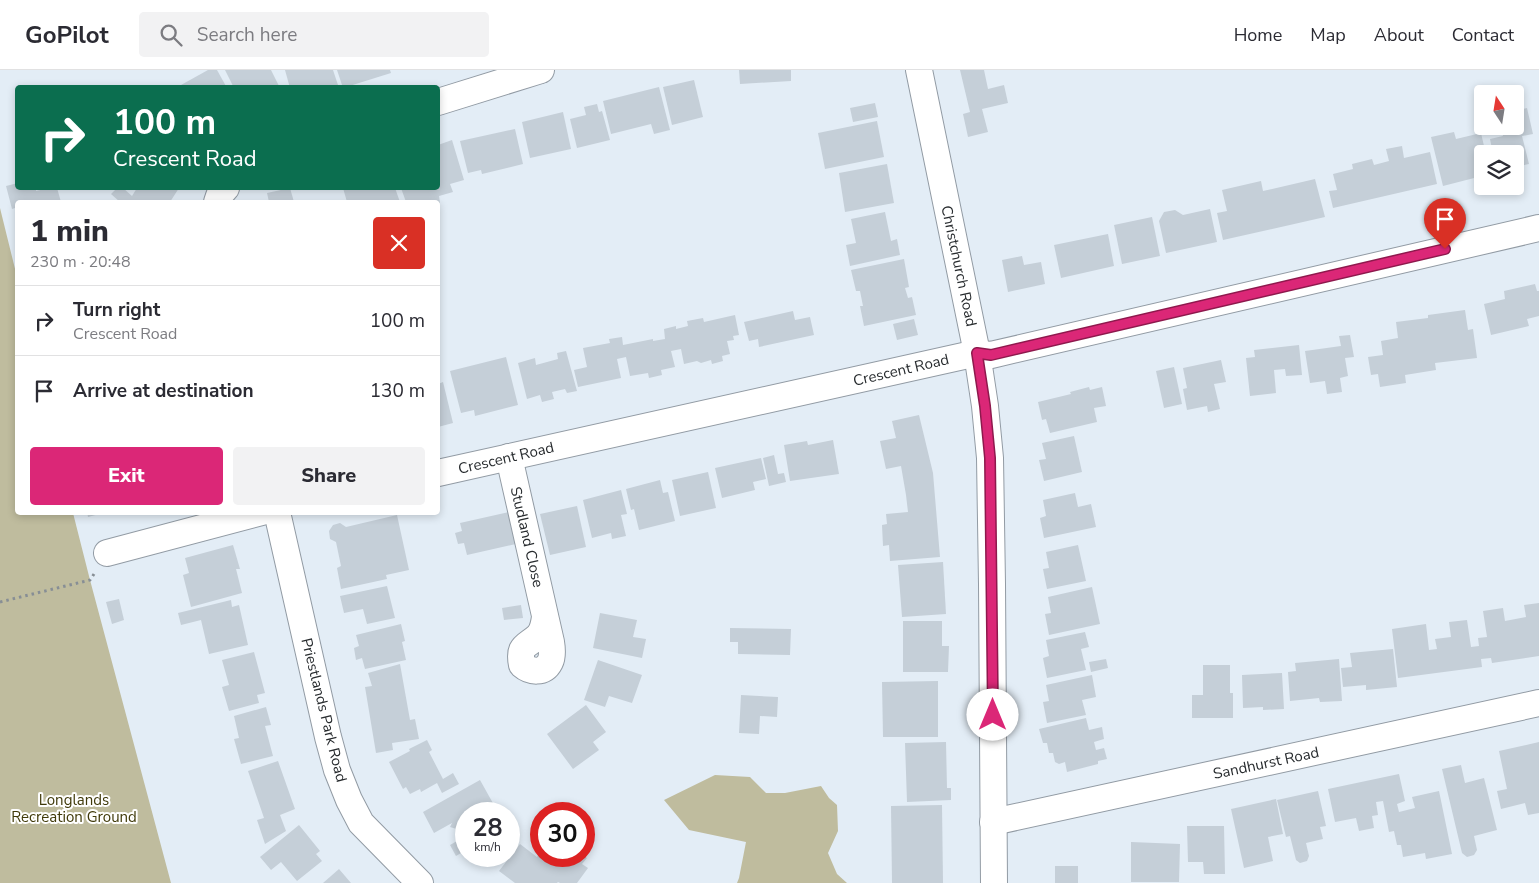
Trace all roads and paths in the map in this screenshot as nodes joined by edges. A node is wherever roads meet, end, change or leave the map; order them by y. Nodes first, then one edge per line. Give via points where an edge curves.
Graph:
1 (541, 70) edge
2 (919, 70) edge
3 (440, 101) edge
4 (1539, 228) edge
5 (977, 353) junction
6 (509, 457) junction
7 (440, 473) edge
8 (251, 515) edge
9 (278, 515) edge
10 (107, 553) joint
11 (0, 602) edge
12 (545, 617) dead end
13 (1539, 703) edge
14 (993, 822) junction
15 (420, 883) edge
16 (994, 883) edge

1 - 3 street
2 - 5 street, Christchurch Road
4 - 5 street, Crescent Road via 991,355
5 - 6 street, Crescent Road
5 - 14 street, Christchurch Road via 990,458
6 - 7 street, Crescent Road
6 - 12 street, Studland Close
8 - 10 street
9 - 15 street, Priestlands Park Road via 328,737 349,800 362,823
10 - 11 path via 90,580
13 - 14 street, Sandhurst Road
14 - 16 street, Christchurch Road

